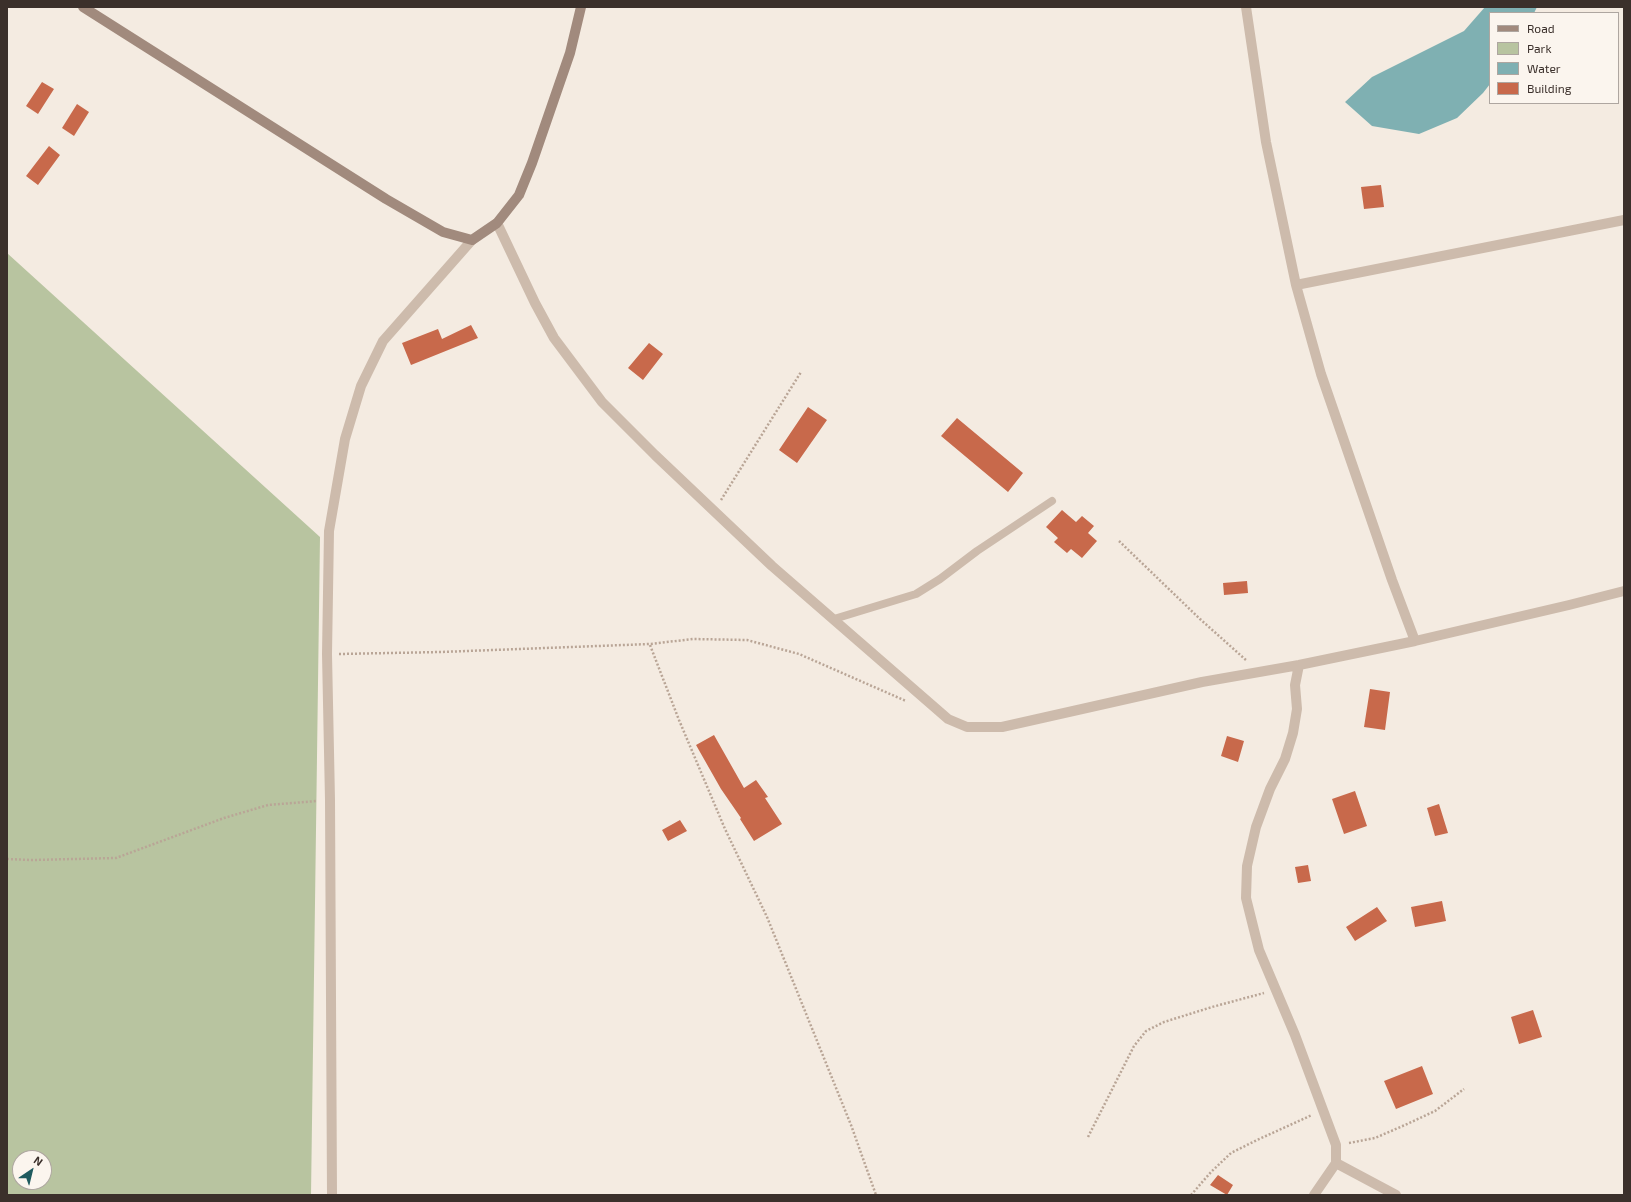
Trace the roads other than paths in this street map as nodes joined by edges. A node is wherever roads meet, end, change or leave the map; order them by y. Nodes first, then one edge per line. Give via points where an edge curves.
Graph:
1 (84, 7) edge
2 (581, 7) edge
3 (1246, 7) edge
4 (1624, 220) edge
5 (498, 223) junction
6 (472, 240) junction
7 (1296, 286) junction
8 (1052, 501) dead end
9 (1624, 591) edge
10 (834, 619) junction
11 (1415, 641) junction
12 (1299, 665) junction
13 (1336, 1163) junction
14 (332, 1195) edge
15 (1314, 1195) edge
16 (1396, 1195) edge

1 - 6 street via 386,199 443,232
2 - 5 street via 570,53 532,163 519,195
3 - 7 street via 1266,142
4 - 7 street
5 - 6 street
5 - 10 street via 554,338 602,402 714,512
6 - 14 street via 383,341 361,386 345,439 329,532 327,654
7 - 11 street via 1324,381
8 - 10 lane via 916,594
9 - 11 street
10 - 12 street via 948,719 967,727 1002,727 1202,682
11 - 12 street
12 - 13 street via 1295,685 1297,710 1293,733 1285,759 1270,789 1256,827 1248,866 1246,898 1259,950 1295,1035 1336,1145
13 - 15 street
13 - 16 street

